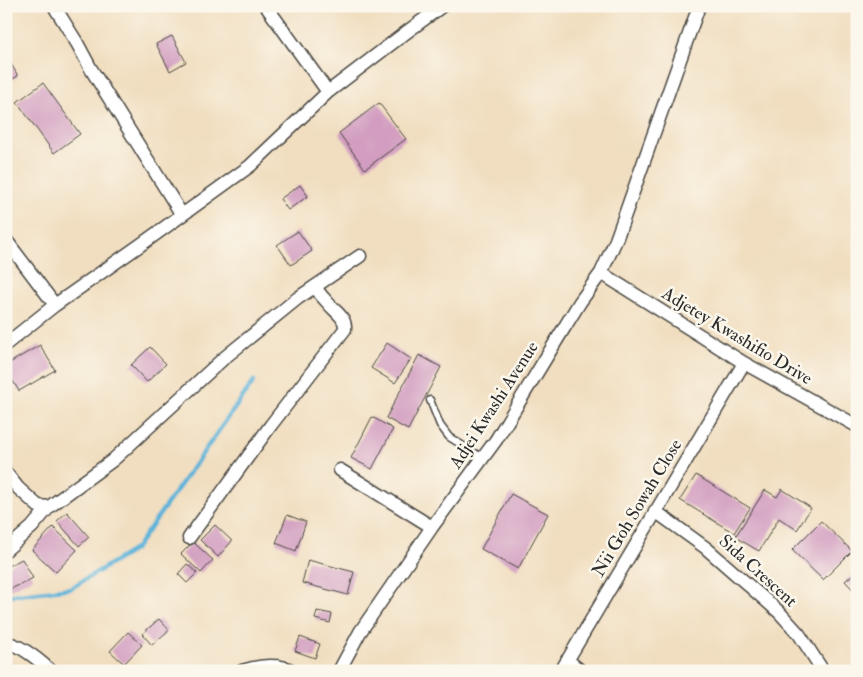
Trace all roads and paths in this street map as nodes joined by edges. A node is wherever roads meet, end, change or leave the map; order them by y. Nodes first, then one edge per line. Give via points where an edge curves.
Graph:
1 (54, 6) edge
2 (266, 6) edge
3 (442, 6) edge
4 (699, 6) edge
5 (328, 92) junction
6 (182, 215) junction
7 (6, 240) edge
8 (360, 256) dead end
9 (601, 273) junction
10 (315, 287) junction
11 (55, 305) junction
12 (6, 344) edge
13 (744, 363) junction
14 (430, 400) dead end
15 (857, 426) edge
16 (483, 458) junction
17 (340, 470) dead end
18 (6, 473) edge
19 (48, 507) junction
20 (655, 511) junction
21 (432, 527) junction
22 (190, 538) dead end
23 (6, 550) edge
24 (6, 643) edge
25 (564, 666) edge
26 (51, 671) edge
27 (242, 671) edge
28 (293, 671) edge
29 (339, 671) edge
30 (581, 671) edge
31 (823, 671) edge

1 - 6 street
2 - 5 street
3 - 5 street
4 - 9 street, Adjei Kwashi Avenue via 616,240
5 - 6 street via 250,166
6 - 11 street
7 - 11 street
8 - 10 street
9 - 13 street, Adjetey Kwashifio Drive
9 - 16 street, Adjei Kwashi Avenue
10 - 19 street via 224,358 113,460
10 - 22 street via 343,318 346,330 271,425
11 - 12 street
13 - 15 street, Adjetey Kwashifio Drive
13 - 20 street, Nii Goh Sowah Close
14 - 16 lane via 449,437
16 - 21 street, Adjei Kwashi Avenue
17 - 21 street
18 - 19 street via 38,506
19 - 23 street via 32,527
20 - 25 street, Nii Goh Sowah Close
20 - 31 street, Sida Crescent via 706,548 779,612 799,634
21 - 29 street, Adjei Kwashi Avenue via 360,632
24 - 26 street via 22,649
25 - 30 street
27 - 28 street via 265,666

